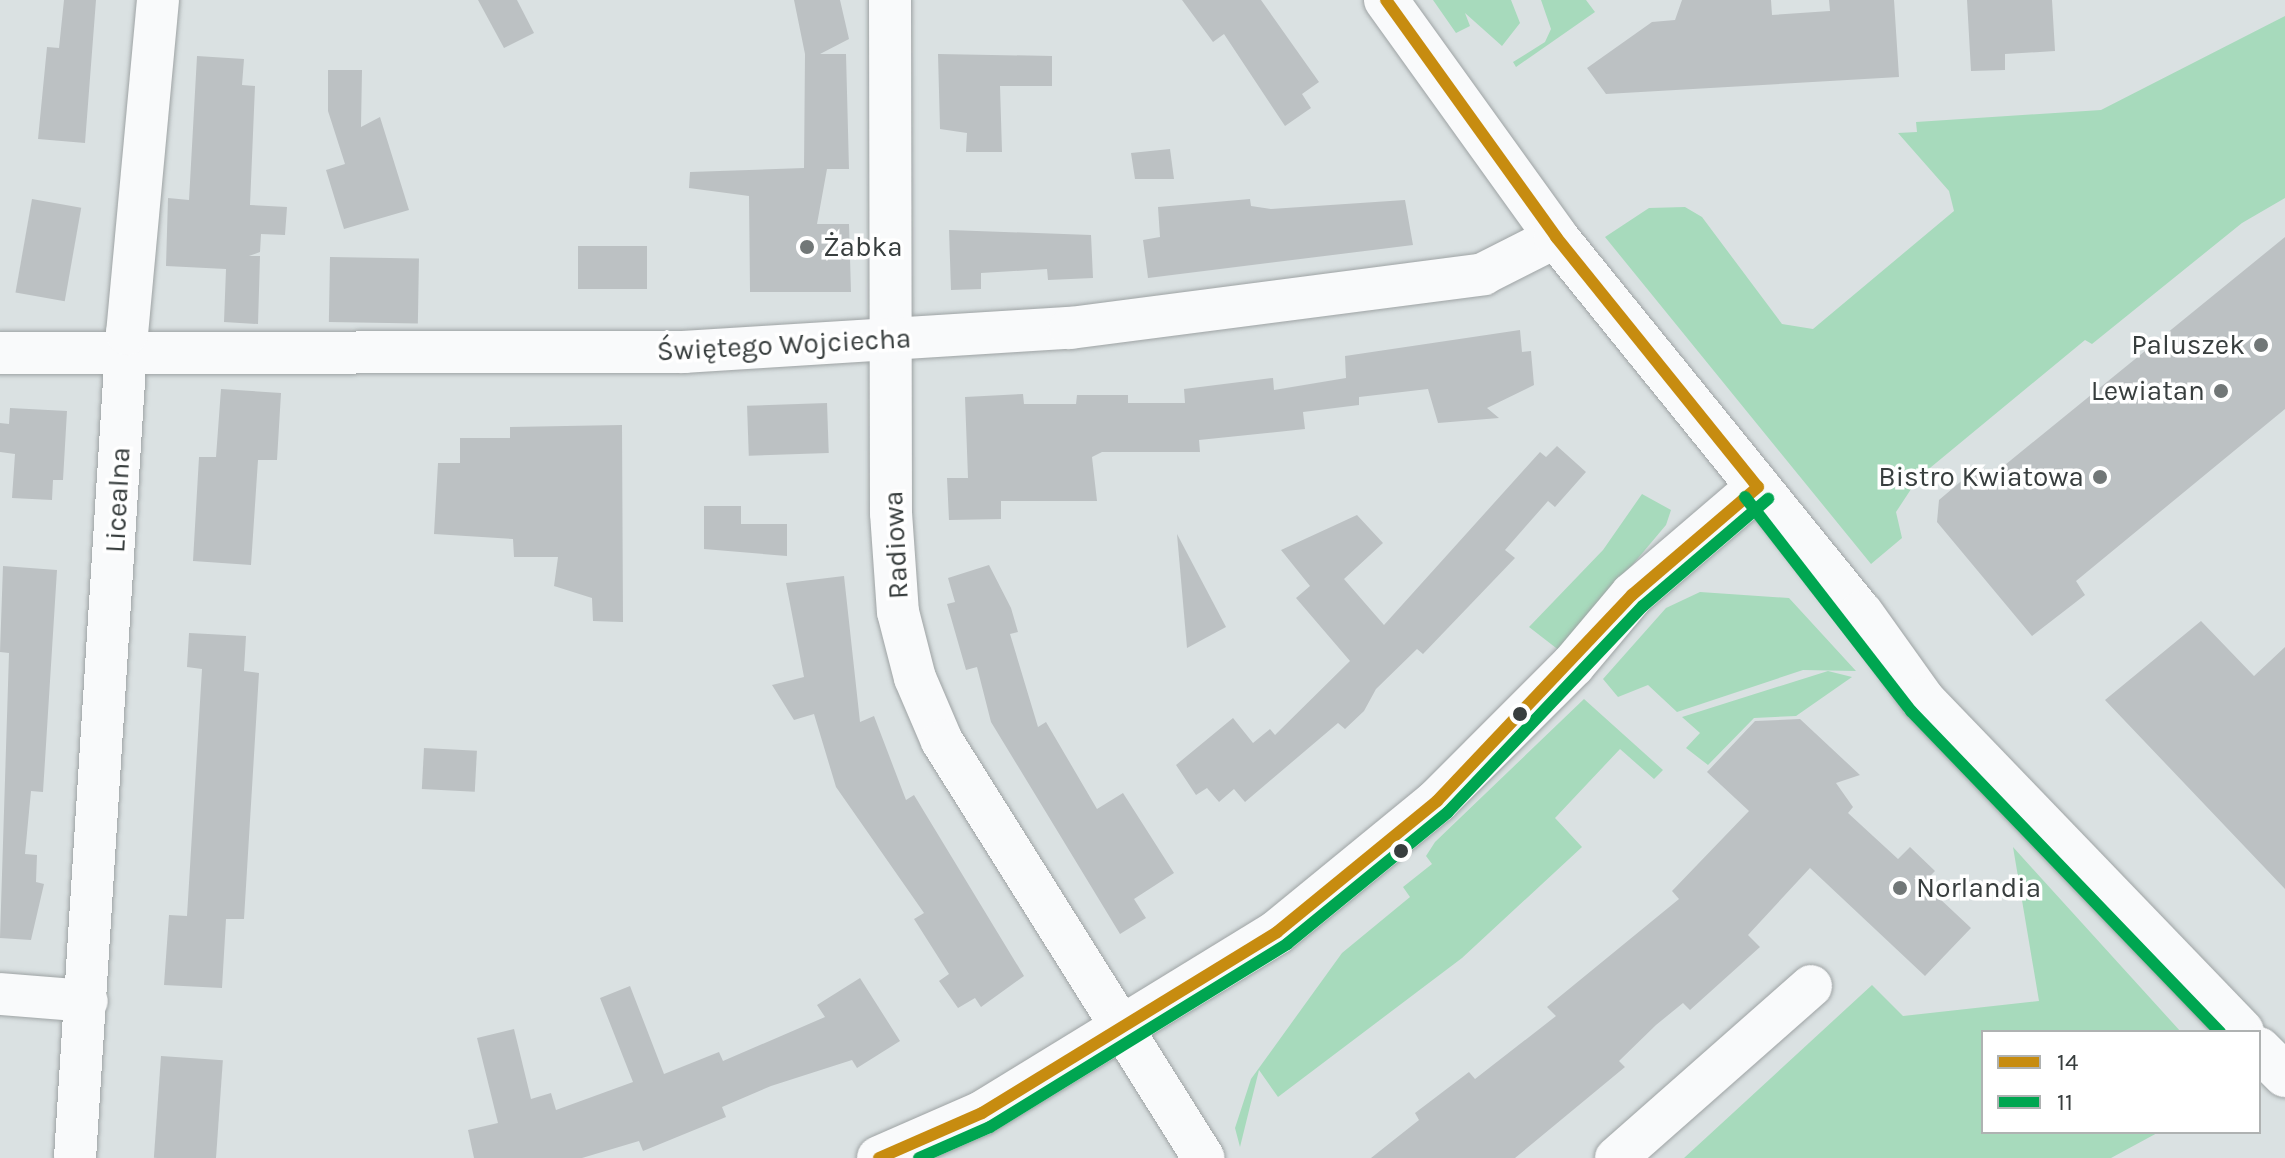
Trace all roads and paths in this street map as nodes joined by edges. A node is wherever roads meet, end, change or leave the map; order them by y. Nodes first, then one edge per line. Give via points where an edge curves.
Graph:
1 (158, 0) edge
2 (890, 0) edge
3 (1386, 0) edge
4 (1556, 237) junction
5 (896, 341) junction
6 (126, 351) junction
7 (0, 353) edge
8 (1758, 487) junction
9 (1811, 986) dead end
10 (0, 994) edge
11 (87, 1001) junction
12 (2240, 1030) edge
13 (1122, 1031) junction
14 (2261, 1051) edge
15 (2285, 1075) edge
16 (75, 1158) edge
17 (879, 1158) edge
18 (1204, 1158) edge
19 (1616, 1158) edge

1 - 6 street, Licealna
2 - 5 street, Radiowa
3 - 4 street
4 - 5 street, Świętego Wojciecha via 1483,274 1070,328
4 - 8 street
5 - 6 street, Świętego Wojciecha via 684,352
5 - 13 street, Radiowa via 891,513 898,612 915,678 942,741
6 - 7 street, Świętego Wojciecha
6 - 11 street, Licealna
8 - 12 street via 1923,700
8 - 13 street via 1632,595 1573,665 1416,820 1277,932
9 - 19 street
10 - 11 street
11 - 16 street, Licealna
13 - 17 street via 982,1113
13 - 18 street, Radiowa
14 - 15 street

